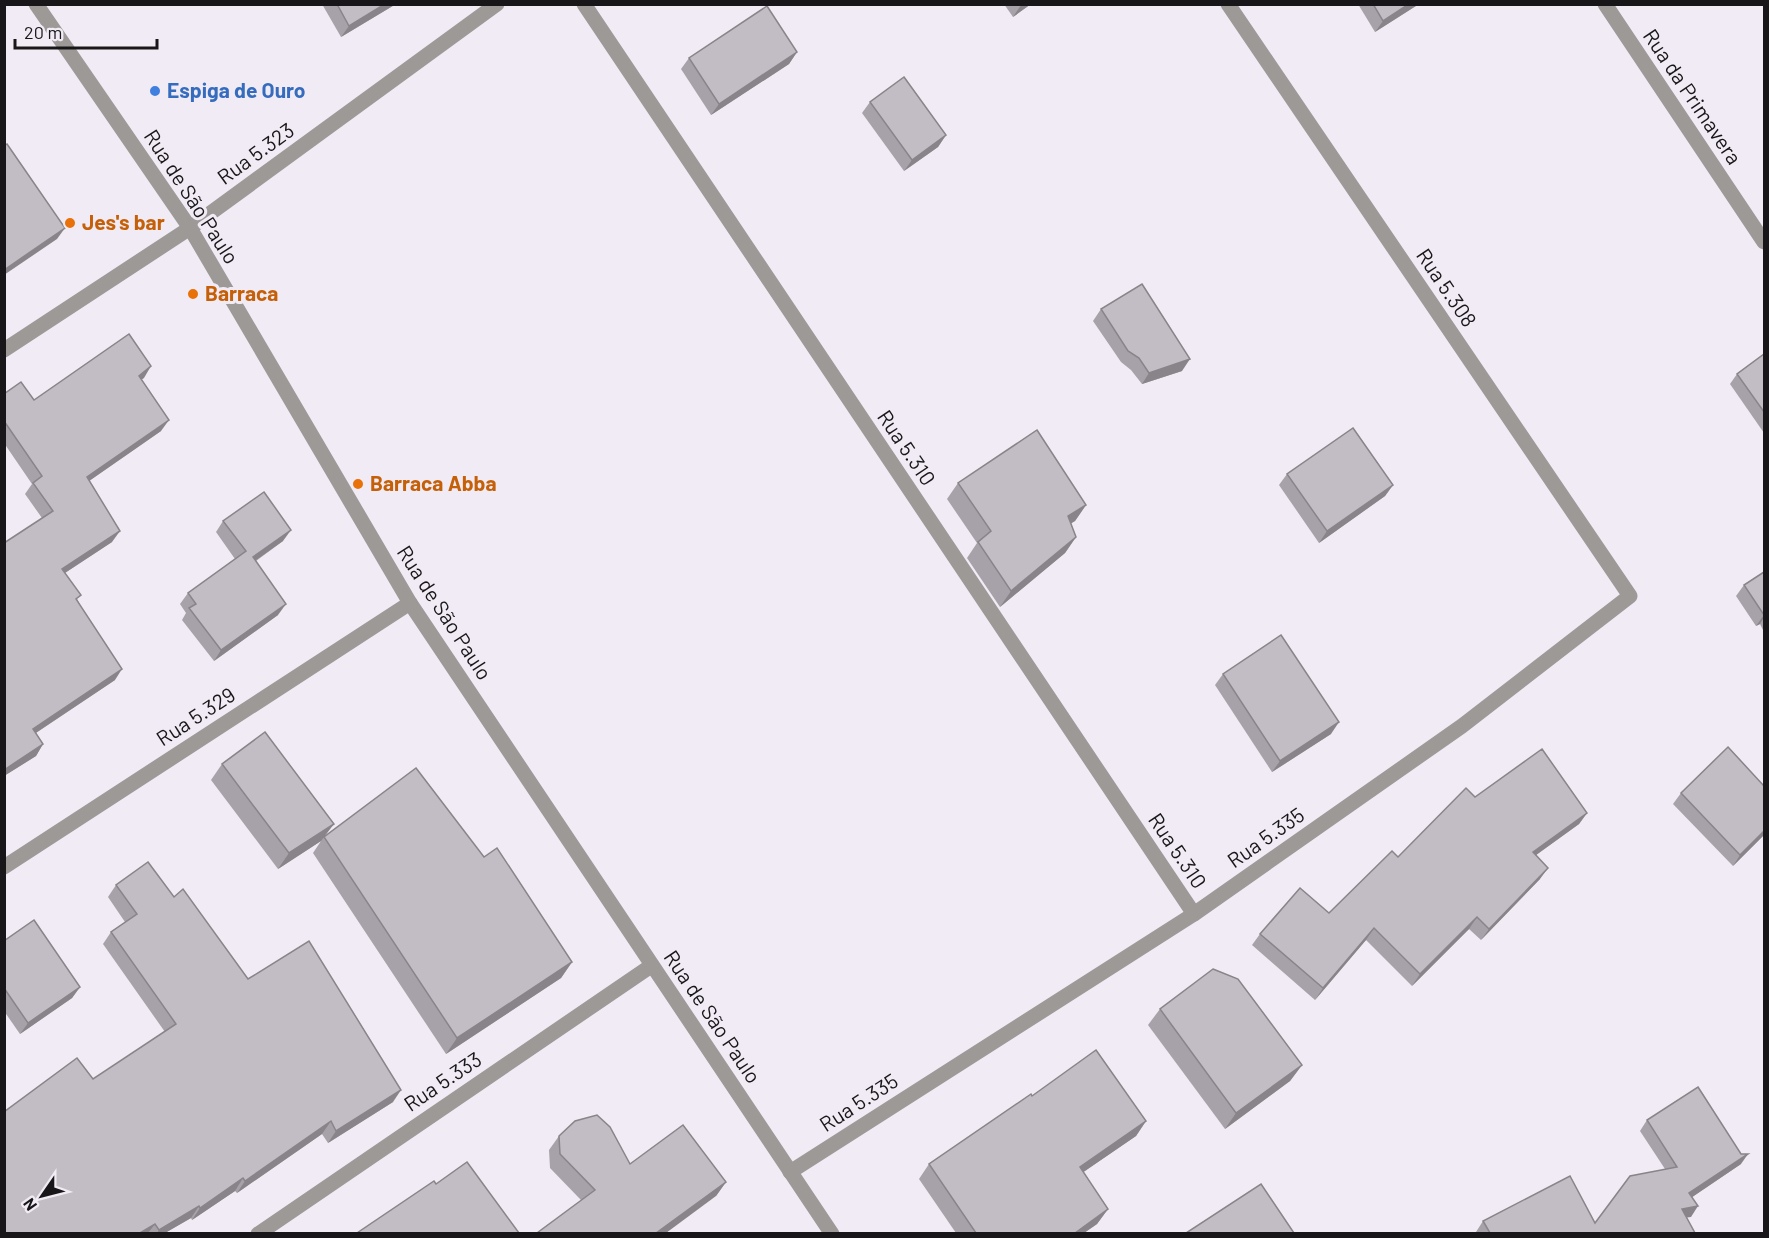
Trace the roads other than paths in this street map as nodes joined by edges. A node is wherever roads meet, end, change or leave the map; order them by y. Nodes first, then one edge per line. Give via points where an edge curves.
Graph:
1 (36, 4) edge
2 (496, 4) edge
3 (584, 4) edge
4 (1228, 4) edge
5 (1605, 4) edge
6 (190, 228) junction
7 (1764, 242) edge
8 (4, 350) edge
9 (1630, 596) joint
10 (410, 603) junction
11 (4, 867) edge
12 (1194, 914) junction
13 (651, 966) junction
14 (790, 1172) junction
15 (258, 1233) edge
16 (832, 1233) edge

1 - 6 street, Rua de São Paulo
2 - 6 street, Rua 5.323
3 - 12 street, Rua 5.310
4 - 9 street, Rua 5.308
5 - 7 street, Rua da Primavera
6 - 8 street, Rua 5.323
6 - 10 street, Rua de São Paulo
9 - 12 street, Rua 5.335 via 1462,726
10 - 11 street, Rua 5.329
10 - 13 street, Rua de São Paulo
12 - 14 street, Rua 5.335
13 - 14 street, Rua de São Paulo
13 - 15 street, Rua 5.333
14 - 16 street, Rua de São Paulo

